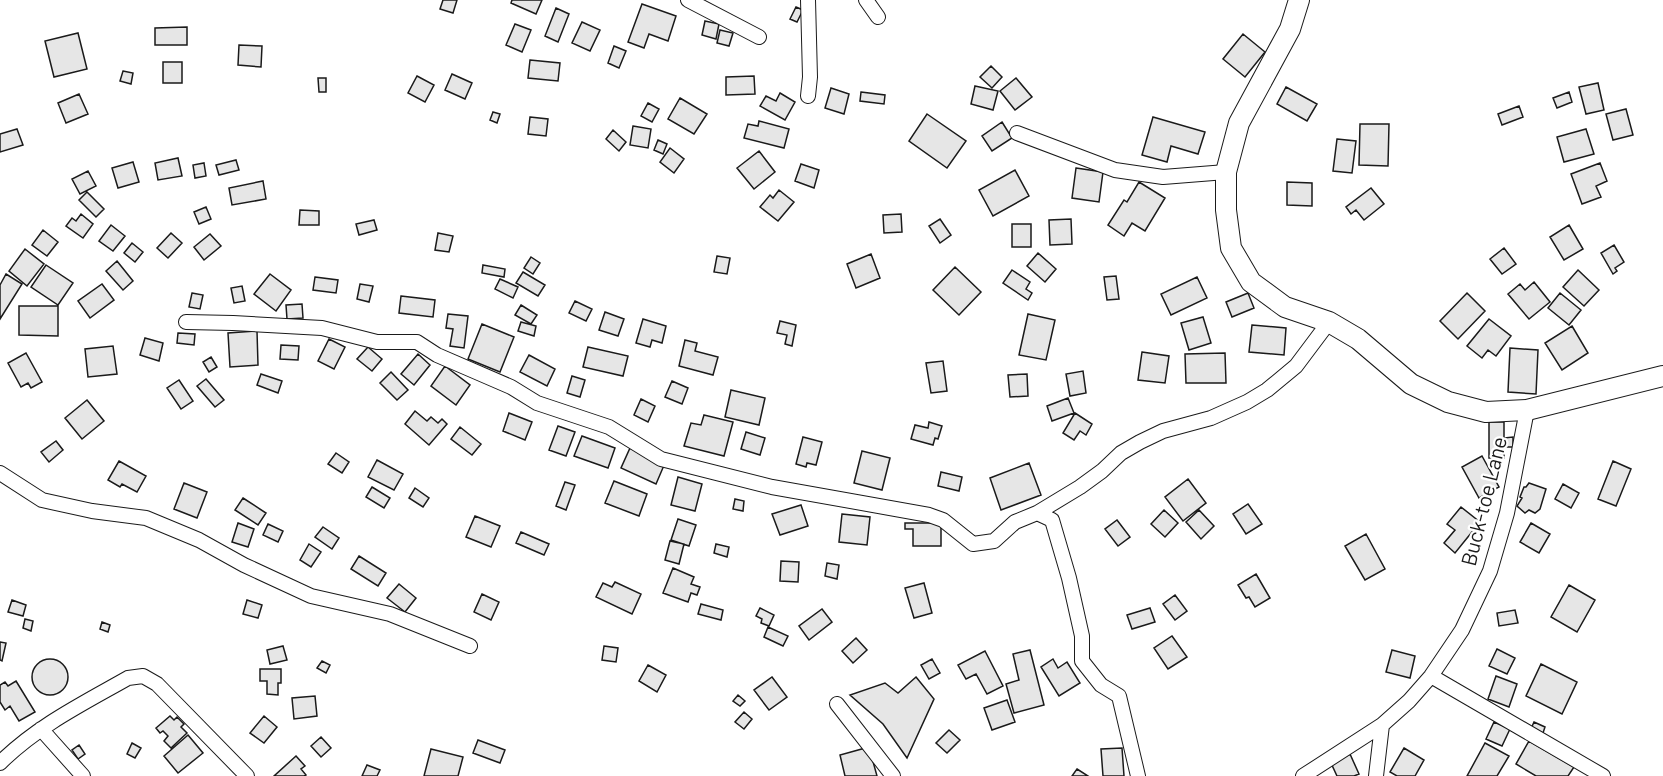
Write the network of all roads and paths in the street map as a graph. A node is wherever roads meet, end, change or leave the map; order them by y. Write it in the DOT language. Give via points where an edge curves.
graph roads {
  1 [pos="688,0"];
  2 [pos="808,0"];
  3 [pos="866,0"];
  4 [pos="1299,0"];
  5 [pos="878,17"];
  6 [pos="759,38"];
  7 [pos="807,96"];
  8 [pos="1017,133"];
  9 [pos="1226,172"];
  10 [pos="186,322"];
  11 [pos="1329,322"];
  12 [pos="1654,378"];
  13 [pos="1527,410"];
  14 [pos="0,473"];
  15 [pos="1037,513"];
  16 [pos="470,646"];
  17 [pos="1431,676"];
  18 [pos="837,704"];
  19 [pos="1382,724"];
  20 [pos="41,729"];
  21 [pos="0,763"];
  22 [pos="83,776"];
  23 [pos="247,776"];
  24 [pos="893,776"];
  25 [pos="1138,776"];
  26 [pos="1303,776"];
  27 [pos="1376,776"];
  28 [pos="1603,776"];
  1 -- 6 [label="street"];
  2 -- 7 [label="street"];
  3 -- 5 [label="street"];
  4 -- 9 [label="street" via="1290,29 1239,123"];
  8 -- 9 [label="street" via="1115,170 1163,177"];
  9 -- 11 [label="street" via="1231,248 1251,282 1285,307"];
  10 -- 15 [label="street" via="322,328 377,342 417,342 537,403 609,426 661,459 772,487 930,515 943,520 973,544 994,541 1015,522"];
  11 -- 13 [label="street" via="1358,339 1411,384 1448,402 1486,412"];
  11 -- 15 [label="street" via="1296,366 1267,390 1211,418 1163,431 1140,442"];
  12 -- 13 [label="street"];
  13 -- 17 [label="street, Buck-toe Lane" via="1507,513 1490,571 1462,630"];
  14 -- 16 [label="street" via="42,500 146,518 311,596 390,614"];
  15 -- 25 [label="street" via="1052,520 1082,636 1082,661 1101,685 1119,696"];
  17 -- 19 [label="street, Buck-toe Lane"];
  17 -- 28 [label="street"];
  18 -- 24 [label="street"];
  19 -- 26 [label="street, Buck-toe Lane"];
  19 -- 27 [label="street"];
  20 -- 21 [label="street"];
  20 -- 22 [label="street"];
  20 -- 23 [label="street" via="128,678 143,676 158,684"];
}
